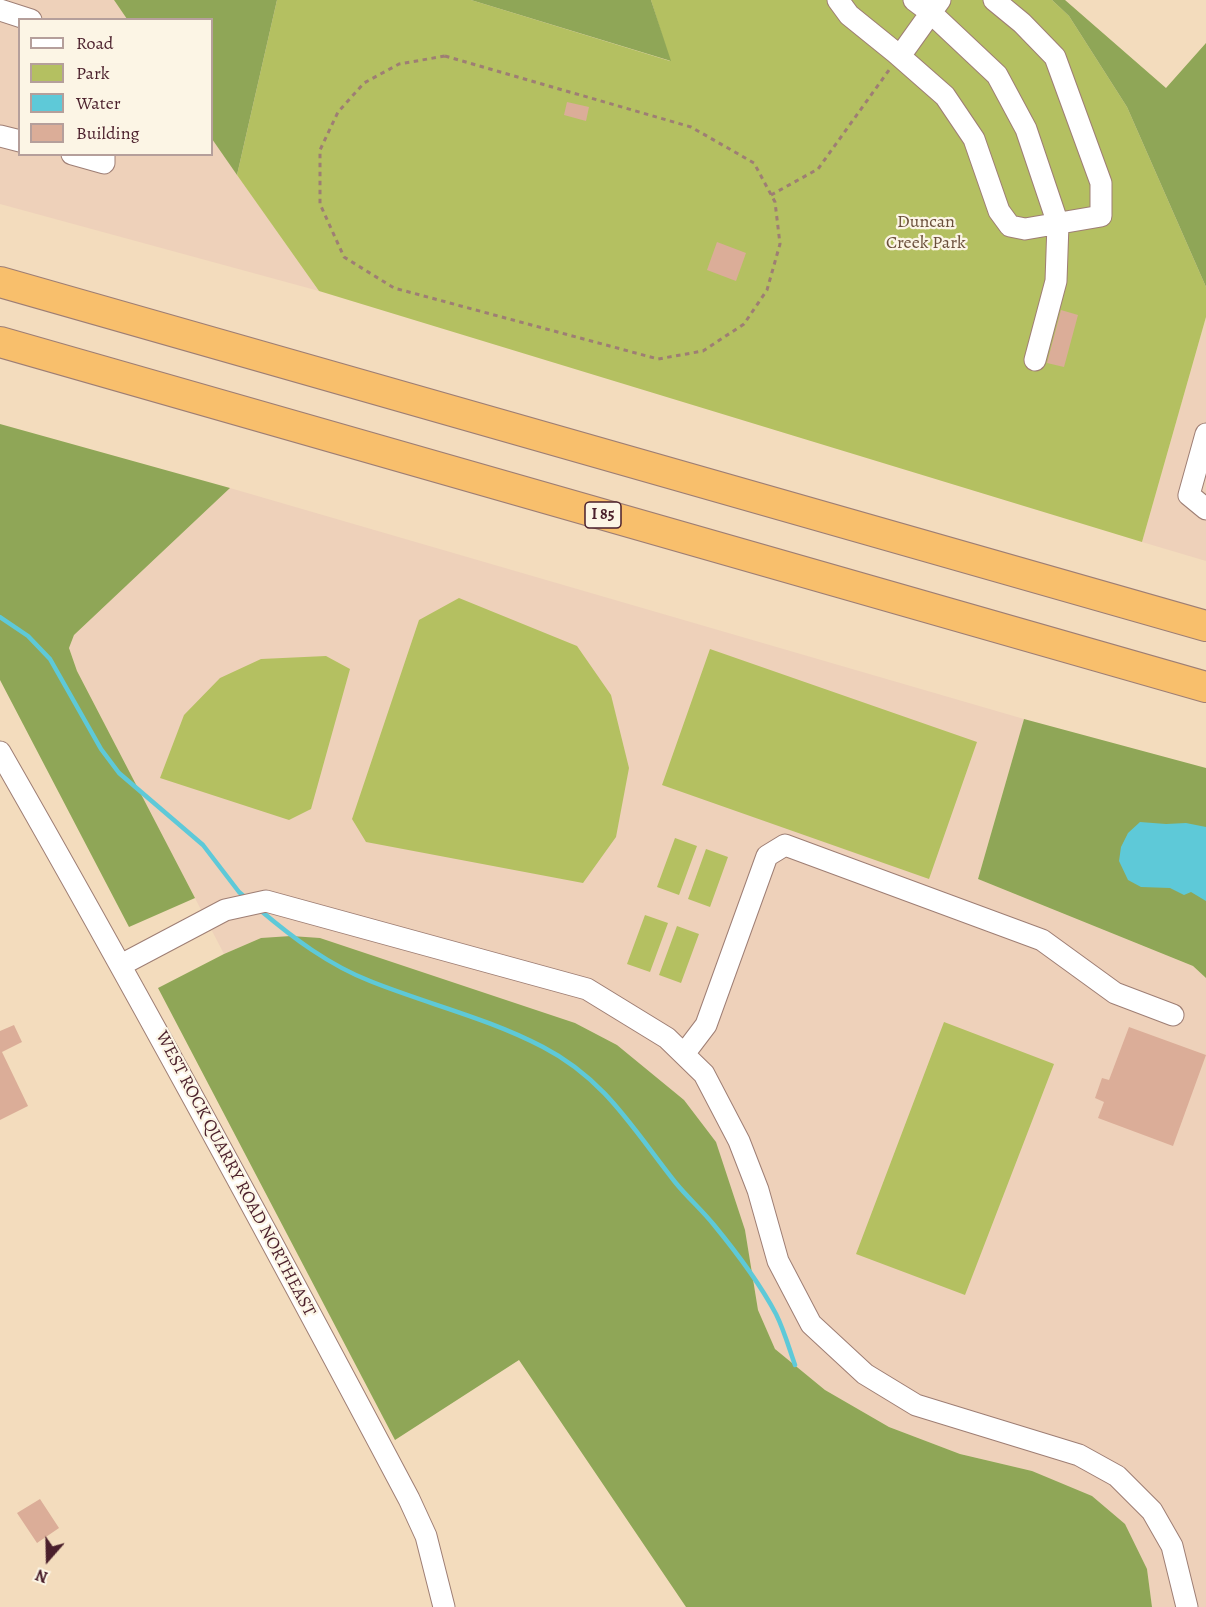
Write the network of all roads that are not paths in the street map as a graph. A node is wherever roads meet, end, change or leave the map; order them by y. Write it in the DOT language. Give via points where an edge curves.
graph roads {
  1 [pos="838,0"];
  2 [pos="994,0"];
  3 [pos="928,4"];
  4 [pos="0,10"];
  5 [pos="25,18"];
  6 [pos="896,61"];
  7 [pos="0,136"];
  8 [pos="18,140"];
  9 [pos="79,156"];
  10 [pos="104,156"];
  11 [pos="1058,224"];
  12 [pos="0,282"];
  13 [pos="0,342"];
  14 [pos="1035,360"];
  15 [pos="1206,434"];
  16 [pos="1206,510"];
  17 [pos="1206,626"];
  18 [pos="1206,687"];
  19 [pos="0,752"];
  20 [pos="122,965"];
  21 [pos="1173,1015"];
  22 [pos="684,1054"];
  23 [pos="444,1607"];
  24 [pos="1187,1607"];
  1 -- 6 [label="street"];
  2 -- 11 [label="street" via="1055,57 1101,183 1101,216"];
  3 -- 6 [label="street"];
  3 -- 11 [label="street" via="997,75 1026,129"];
  4 -- 5 [label="street"];
  6 -- 11 [label="street" via="945,96 974,139 999,211 1010,226 1025,230"];
  7 -- 8 [label="street"];
  9 -- 10 [label="street" via="104,163"];
  11 -- 14 [label="street" via="1056,281"];
  12 -- 17 [label="highway"];
  13 -- 18 [label="highway, I 85"];
  15 -- 16 [label="street" via="1189,495"];
  19 -- 20 [label="street, WEST ROCK QUARRY ROAD NORTHEAST"];
  20 -- 22 [label="street" via="225,910 266,902 587,989 668,1038"];
  20 -- 23 [label="street, WEST ROCK QUARRY ROAD NORTHEAST" via="409,1499 426,1536"];
  21 -- 22 [label="street" via="1115,993 1042,940 785,845 767,856 706,1025"];
  22 -- 24 [label="street" via="704,1074 739,1141 778,1261 811,1324 864,1374 916,1405 1079,1455 1118,1476 1152,1511 1172,1545"];
}
